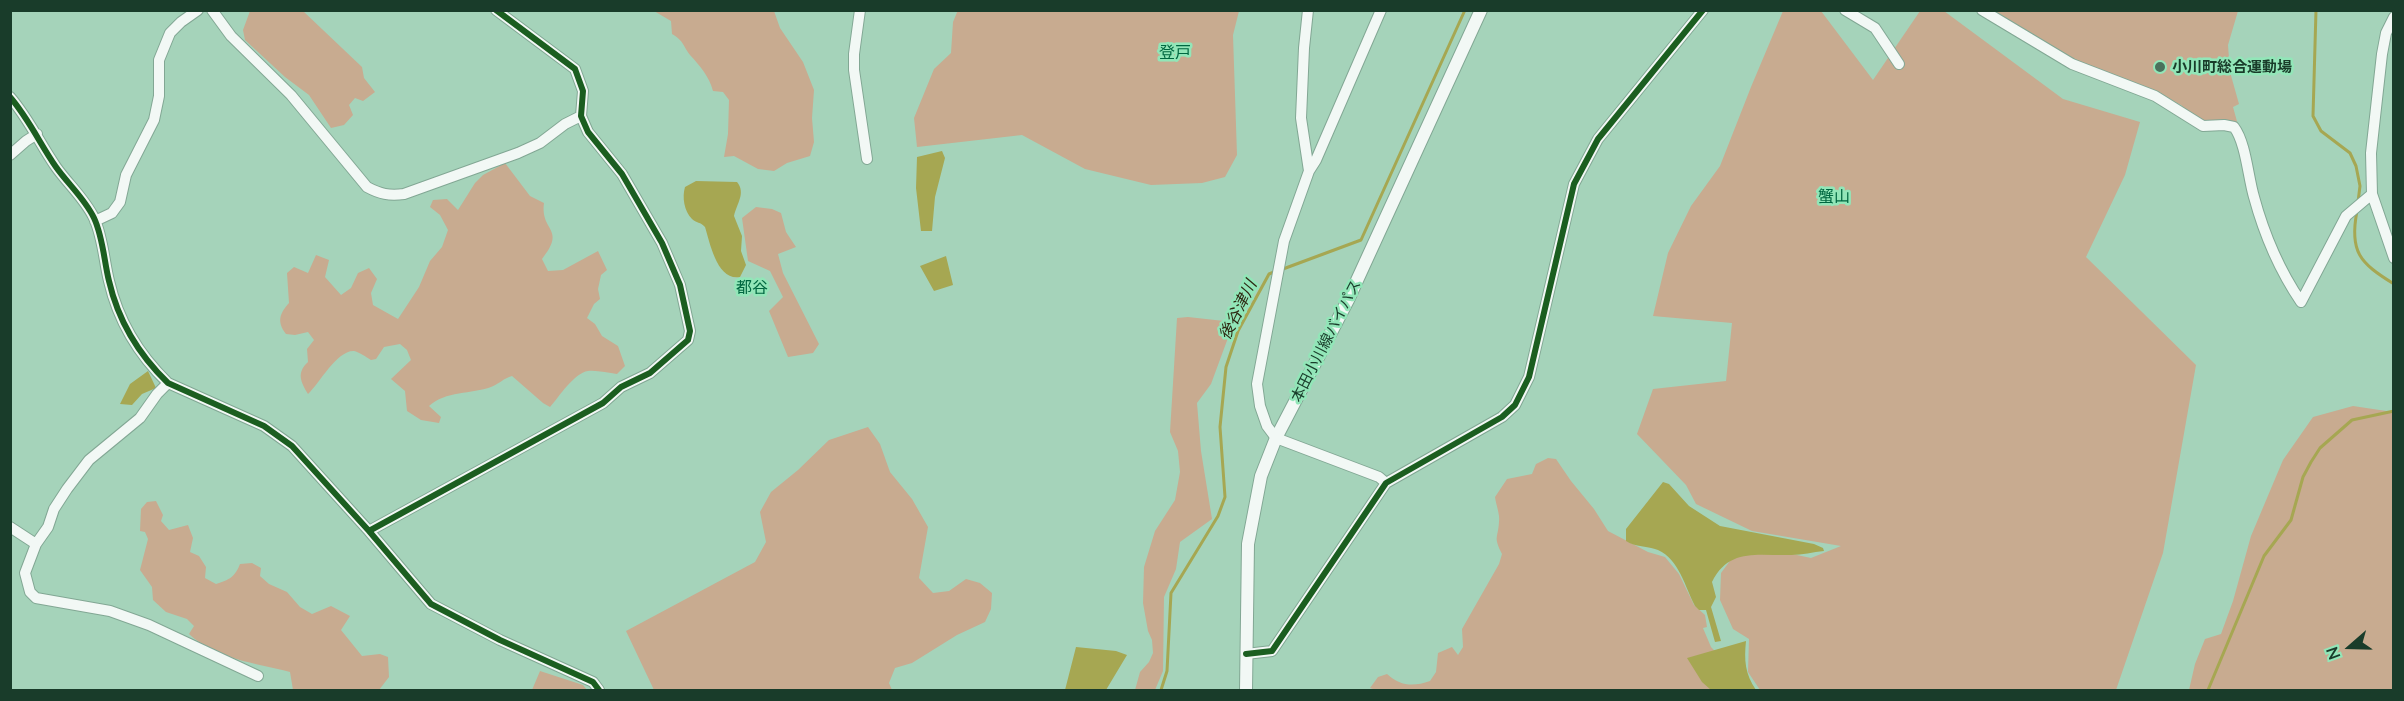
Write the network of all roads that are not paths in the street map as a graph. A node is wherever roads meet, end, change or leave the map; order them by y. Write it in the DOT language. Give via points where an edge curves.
graph roads {
  1 [pos="198,10"];
  2 [pos="212,10"];
  3 [pos="496,10"];
  4 [pos="860,10"];
  5 [pos="1308,10"];
  6 [pos="1380,10"];
  7 [pos="1481,10"];
  8 [pos="1703,10"];
  9 [pos="1845,10"];
  10 [pos="1982,10"];
  11 [pos="2394,17"];
  12 [pos="1899,64"];
  13 [pos="10,97"];
  14 [pos="581,116"];
  15 [pos="37,134"];
  16 [pos="10,155"];
  17 [pos="867,159"];
  18 [pos="1309,171"];
  19 [pos="2372,194"];
  20 [pos="95,221"];
  21 [pos="2394,258"];
  22 [pos="168,383"];
  23 [pos="1276,438"];
  24 [pos="1386,483"];
  25 [pos="10,527"];
  26 [pos="369,531"];
  27 [pos="36,544"];
  28 [pos="1246,654"];
  29 [pos="258,676"];
  30 [pos="599,690"];
  31 [pos="1246,690"];
  1 -- 20 [label="street" via="170,33 159,60 154,120 126,175 120,202 112,213"];
  2 -- 14 [label="street" via="231,36 291,94 367,187 378,193 404,194 518,153"];
  3 -- 14 [label="street" via="575,69 583,91"];
  4 -- 17 [label="street" via="854,70"];
  5 -- 18 [label="street" via="1301,118"];
  6 -- 18 [label="street"];
  7 -- 23 [label="street, 本田小川線バイパス" via="1348,300"];
  8 -- 24 [label="street" via="1598,140 1574,184 1529,377 1515,405 1502,417"];
  9 -- 12 [label="street" via="1875,28"];
  10 -- 19 [label="street" via="2072,64 2155,96 2203,126 2234,127 2268,236 2285,277 2301,302 2346,216"];
  11 -- 19 [label="street" via="2386,33 2381,65 2371,153"];
  13 -- 15 [label="street"];
  14 -- 26 [label="street" via="588,132 622,174 668,255 688,313 687,340 650,373 621,387 603,403"];
  15 -- 16 [label="street"];
  15 -- 20 [label="street" via="50,159"];
  18 -- 23 [label="street" via="1284,241 1257,384 1267,426"];
  19 -- 21 [label="street"];
  20 -- 22 [label="street" via="123,323 147,361"];
  22 -- 26 [label="street" via="264,426 292,446"];
  22 -- 27 [label="street" via="140,418 82,468"];
  23 -- 24 [label="street"];
  23 -- 28 [label="street, 本田小川線バイパス" via="1261,476 1248,544"];
  24 -- 28 [label="street" via="1272,651"];
  25 -- 27 [label="street"];
  26 -- 30 [label="street" via="431,604 593,682"];
  27 -- 29 [label="street" via="25,573 30,592 36,598 110,611 139,621"];
  28 -- 31 [label="street, 本田小川線バイパス"];
}
